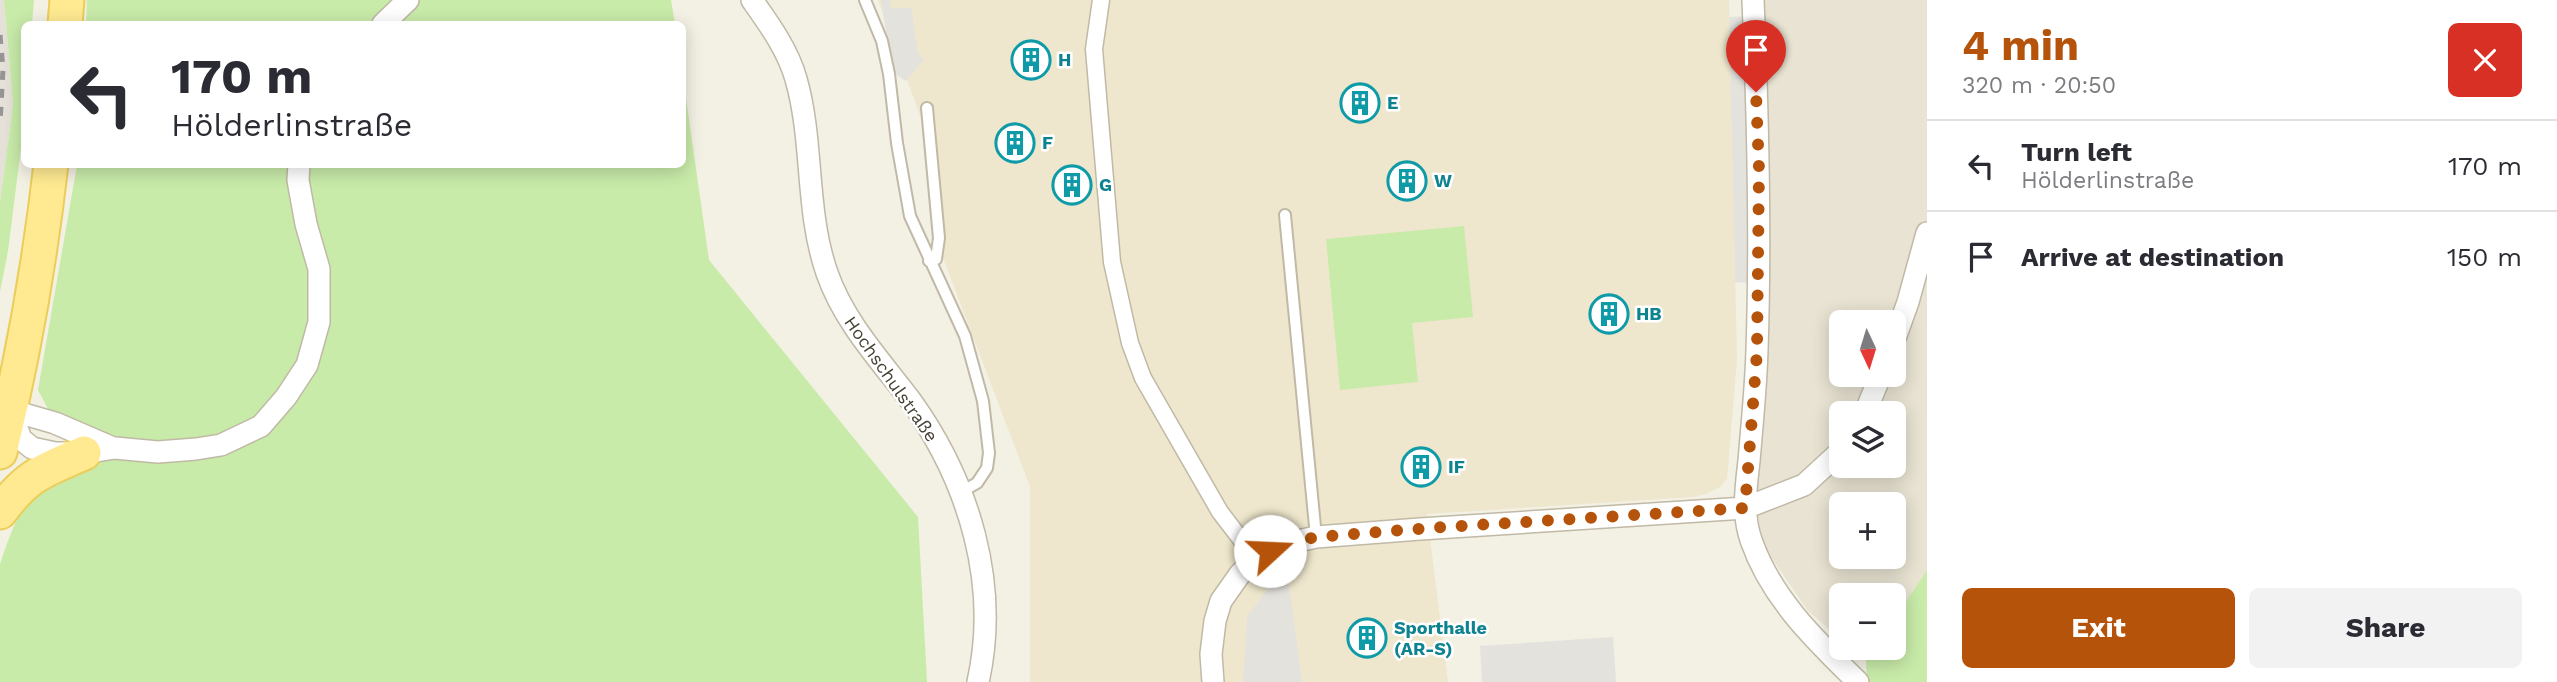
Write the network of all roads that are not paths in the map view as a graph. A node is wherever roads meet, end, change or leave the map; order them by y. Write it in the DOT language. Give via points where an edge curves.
graph roads {
  1 [pos="67,0"];
  2 [pos="408,0"];
  3 [pos="752,0"];
  4 [pos="865,0"];
  5 [pos="873,0"];
  6 [pos="1101,0"];
  7 [pos="1753,0"];
  8 [pos="871,14"];
  9 [pos="65,21"];
  10 [pos="386,21"];
  11 [pos="927,108"];
  12 [pos="50,168"];
  13 [pos="299,168"];
  14 [pos="1284,215"];
  15 [pos="1927,233"];
  16 [pos="929,261"];
  17 [pos="1905,310"];
  18 [pos="10,410"];
  19 [pos="100,451"];
  20 [pos="0,452"];
  21 [pos="1829,462"];
  22 [pos="961,492"];
  23 [pos="1745,508"];
  24 [pos="0,512"];
  25 [pos="1316,537"];
  26 [pos="1256,559"];
  27 [pos="978,682"];
  28 [pos="1213,682"];
  29 [pos="1858,682"];
  1 -- 9 [label="main road"];
  2 -- 10 [label="street"];
  3 -- 22 [label="street, Hochschulstraße" via="784,49 796,78 817,238 827,273 844,312 913,404"];
  4 -- 8 [label="lane"];
  5 -- 8 [label="lane"];
  6 -- 26 [label="street" via="1094,49 1096,76 1112,262 1130,343 1143,378 1220,512"];
  7 -- 23 [label="street" via="1759,169 1757,352"];
  8 -- 16 [label="lane" via="889,74 910,216"];
  11 -- 16 [label="lane" via="939,238 936,259"];
  12 -- 18 [label="main road"];
  13 -- 19 [label="street" via="306,224 319,270 319,322 307,365 286,397 261,426 221,445 158,452"];
  14 -- 25 [label="lane"];
  15 -- 17 [label="street"];
  16 -- 22 [label="lane" via="965,336 983,401 987,468 977,483"];
  18 -- 19 [label="street" via="54,423"];
  18 -- 19 [label="street" via="21,439 32,448 55,453"];
  18 -- 20 [label="main road"];
  19 -- 24 [label="main road" via="33,476"];
  21 -- 23 [label="street" via="1804,485"];
  22 -- 27 [label="street, Hochschulstraße" via="972,521 987,606"];
  23 -- 25 [label="street"];
  23 -- 29 [label="street" via="1761,565 1782,600"];
  25 -- 26 [label="street" via="1285,544"];
  26 -- 28 [label="street" via="1221,601 1211,654"];
}
